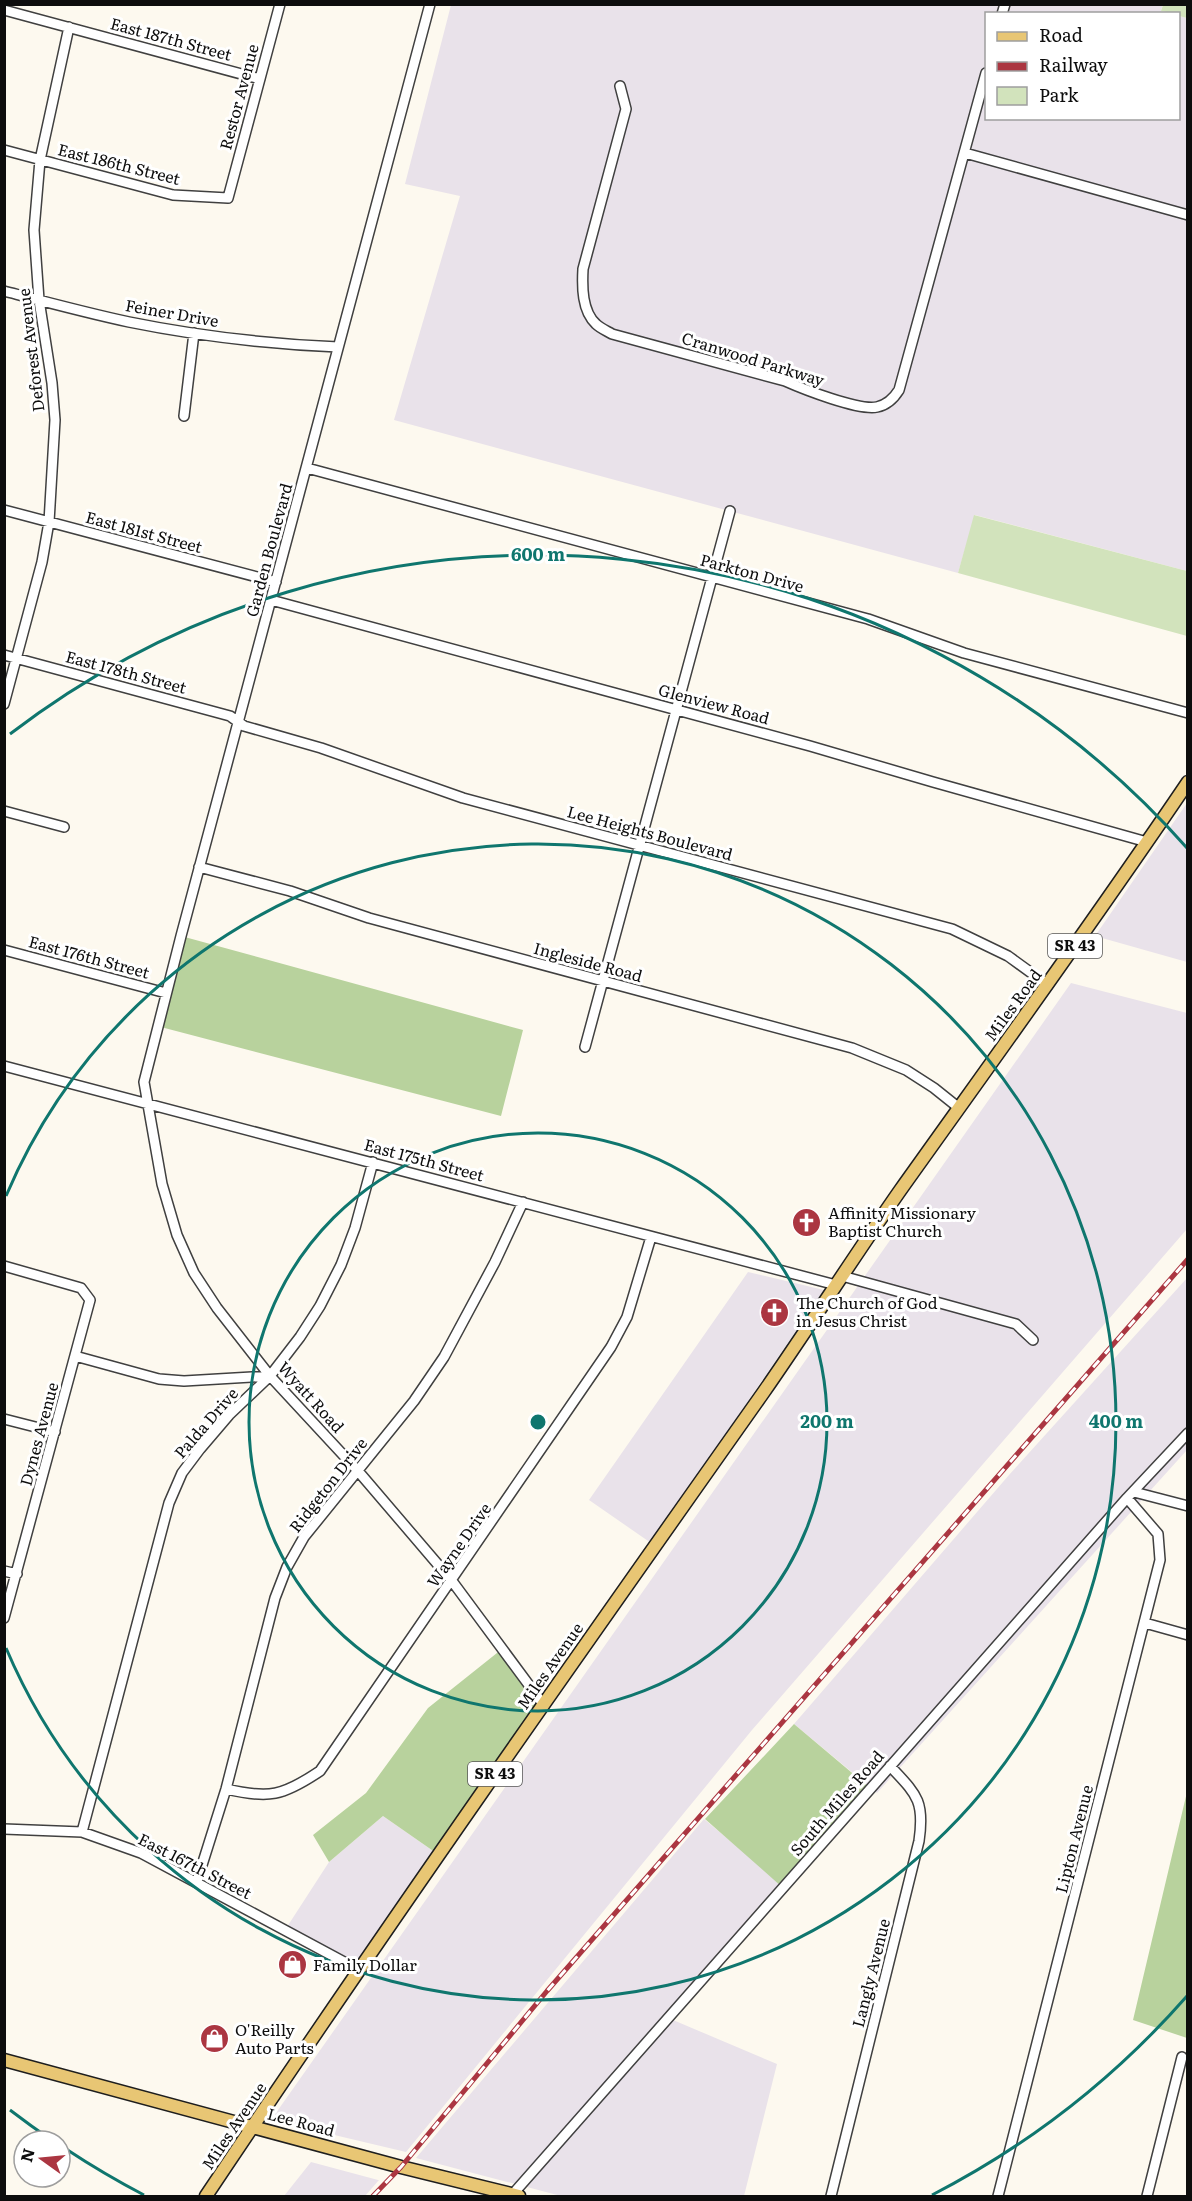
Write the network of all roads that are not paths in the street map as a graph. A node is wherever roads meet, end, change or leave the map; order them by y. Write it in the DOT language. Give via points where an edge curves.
graph roads {
  1 [pos="280,4"];
  2 [pos="430,4"];
  3 [pos="4,10"];
  4 [pos="69,27"];
  5 [pos="260,79"];
  6 [pos="985,80"];
  7 [pos="620,86"];
  8 [pos="4,150"];
  9 [pos="965,153"];
  10 [pos="40,160"];
  11 [pos="228,198"];
  12 [pos="1188,215"];
  13 [pos="4,291"];
  14 [pos="39,300"];
  15 [pos="194,333"];
  16 [pos="338,347"];
  17 [pos="184,416"];
  18 [pos="307,468"];
  19 [pos="4,510"];
  20 [pos="730,511"];
  21 [pos="49,522"];
  22 [pos="712,578"];
  23 [pos="276,582"];
  24 [pos="271,600"];
  25 [pos="4,655"];
  26 [pos="16,658"];
  27 [pos="4,704"];
  28 [pos="677,710"];
  29 [pos="1188,713"];
  30 [pos="238,722"];
  31 [pos="1188,782"];
  32 [pos="4,811"];
  33 [pos="64,827"];
  34 [pos="1147,842"];
  35 [pos="641,846"];
  36 [pos="199,867"];
  37 [pos="4,950"];
  38 [pos="603,982"];
  39 [pos="1048,985"];
  40 [pos="166,993"];
  41 [pos="585,1047"];
  42 [pos="4,1066"];
  43 [pos="148,1104"];
  44 [pos="959,1108"];
  45 [pos="925,1156"];
  46 [pos="373,1162"];
  47 [pos="523,1202"];
  48 [pos="651,1237"];
  49 [pos="4,1266"];
  50 [pos="839,1281"];
  51 [pos="1033,1340"];
  52 [pos="75,1356"];
  53 [pos="270,1376"];
  54 [pos="4,1419"];
  55 [pos="55,1432"];
  56 [pos="1188,1432"];
  57 [pos="358,1471"];
  58 [pos="1130,1495"];
  59 [pos="1188,1506"];
  60 [pos="4,1571"];
  61 [pos="17,1574"];
  62 [pos="452,1581"];
  63 [pos="4,1618"];
  64 [pos="1145,1623"];
  65 [pos="1188,1635"];
  66 [pos="543,1704"];
  67 [pos="890,1766"];
  68 [pos="226,1789"];
  69 [pos="4,1829"];
  70 [pos="81,1832"];
  71 [pos="197,1881"];
  72 [pos="359,1970"];
  73 [pos="1182,2057"];
  74 [pos="4,2060"];
  75 [pos="253,2126"];
  76 [pos="206,2196"];
  77 [pos="515,2196"];
  78 [pos="831,2196"];
  79 [pos="998,2196"];
  80 [pos="1146,2196"];
  1 -- 5 [label="street, Restor Avenue"];
  2 -- 16 [label="street, Garden Boulevard"];
  3 -- 4 [label="street, East 187th Street"];
  4 -- 5 [label="street, East 187th Street"];
  4 -- 10 [label="street, Deforest Avenue"];
  5 -- 11 [label="street, Restor Avenue"];
  6 -- 9 [label="street, Cranwood Parkway"];
  7 -- 9 [label="street, Cranwood Parkway" via="626,109 583,269 582,290 595,324 612,334 785,381 863,407 887,404 899,390"];
  8 -- 10 [label="street, East 186th Street"];
  9 -- 12 [label="street"];
  10 -- 11 [label="street, East 186th Street" via="173,195"];
  10 -- 14 [label="street, Deforest Avenue" via="34,230"];
  13 -- 14 [label="street, Feiner Drive"];
  14 -- 15 [label="street, Feiner Drive"];
  14 -- 21 [label="street, Deforest Avenue" via="55,420"];
  15 -- 16 [label="street, Feiner Drive" via="271,344"];
  15 -- 17 [label="street"];
  16 -- 18 [label="street, Garden Boulevard"];
  18 -- 22 [label="street, Parkton Drive"];
  18 -- 23 [label="street, Garden Boulevard"];
  19 -- 21 [label="street, East 181st Street"];
  20 -- 22 [label="street"];
  21 -- 23 [label="street, East 181st Street"];
  21 -- 26 [label="street, Deforest Avenue"];
  22 -- 28 [label="street"];
  22 -- 29 [label="street, Parkton Drive" via="868,619 964,653"];
  23 -- 24 [label="street, Garden Boulevard"];
  24 -- 28 [label="street, Glenview Road"];
  24 -- 30 [label="street, Garden Boulevard"];
  25 -- 26 [label="street, East 178th Street"];
  26 -- 27 [label="street, Deforest Avenue"];
  26 -- 30 [label="street, East 178th Street" via="230,716"];
  28 -- 34 [label="street, Glenview Road"];
  28 -- 35 [label="street"];
  30 -- 35 [label="street, Lee Heights Boulevard" via="463,798"];
  30 -- 36 [label="street, Garden Boulevard"];
  31 -- 34 [label="main road, Miles Road / SR 43"];
  32 -- 33 [label="street"];
  34 -- 39 [label="main road, Miles Road / SR 43"];
  35 -- 38 [label="street"];
  35 -- 39 [label="street, Lee Heights Boulevard" via="952,929 1008,956"];
  36 -- 38 [label="street, Ingleside Road"];
  36 -- 40 [label="street, Garden Boulevard"];
  37 -- 40 [label="street, East 176th Street"];
  38 -- 41 [label="street"];
  38 -- 44 [label="street, Ingleside Road" via="852,1048 906,1070"];
  39 -- 44 [label="main road, Miles Road / SR 43"];
  40 -- 43 [label="street, Garden Boulevard" via="144,1082"];
  42 -- 43 [label="street, East 175th Street"];
  43 -- 46 [label="street, East 175th Street"];
  43 -- 53 [label="street, Wyatt Road" via="162,1184 177,1235 194,1273"];
  44 -- 45 [label="main road, Miles Road / SR 43"];
  45 -- 50 [label="main road, Miles Avenue / SR 43"];
  46 -- 47 [label="street, East 175th Street"];
  46 -- 53 [label="street, Palda Drive" via="341,1265 320,1306"];
  47 -- 48 [label="street, East 175th Street"];
  47 -- 57 [label="street, Ridgeton Drive" via="444,1357"];
  48 -- 50 [label="street, East 175th Street"];
  48 -- 62 [label="street, Wayne Drive" via="627,1317 611,1347"];
  49 -- 52 [label="street, Dynes Avenue" via="81,1288 86,1293 90,1300"];
  50 -- 51 [label="street, East 175th Street" via="1016,1324"];
  50 -- 66 [label="main road, Miles Avenue / SR 43"];
  52 -- 53 [label="street" via="159,1379"];
  52 -- 55 [label="street, Dynes Avenue"];
  53 -- 57 [label="street, Wyatt Road"];
  53 -- 70 [label="street, Palda Drive" via="200,1449 182,1473 169,1503"];
  54 -- 55 [label="street"];
  55 -- 61 [label="street, Dynes Avenue"];
  56 -- 58 [label="street, South Miles Road"];
  57 -- 62 [label="street, Wyatt Road"];
  57 -- 68 [label="street, Ridgeton Drive" via="304,1537 283,1578"];
  58 -- 59 [label="street"];
  58 -- 64 [label="street, Lipton Avenue" via="1158,1534 1160,1560"];
  58 -- 67 [label="street, South Miles Road"];
  60 -- 61 [label="street"];
  61 -- 63 [label="street, Dynes Avenue"];
  62 -- 66 [label="street, Wyatt Road"];
  62 -- 68 [label="street, Wayne Drive" via="320,1771 278,1793 255,1796"];
  64 -- 65 [label="street"];
  64 -- 79 [label="street, Lipton Avenue"];
  66 -- 72 [label="main road, Miles Avenue / SR 43"];
  67 -- 77 [label="street, South Miles Road"];
  67 -- 78 [label="street, Langly Avenue" via="915,1793 922,1820"];
  68 -- 71 [label="street, Ridgeton Drive"];
  69 -- 70 [label="street, East 167th Street"];
  70 -- 71 [label="street, East 167th Street" via="141,1853"];
  71 -- 72 [label="street, East 167th Street"];
  72 -- 75 [label="main road, Miles Avenue / SR 43"];
  73 -- 80 [label="street"];
  74 -- 75 [label="main road, Lee Road"];
  75 -- 76 [label="main road, Miles Avenue / SR 43"];
  75 -- 77 [label="main road, Lee Road"];
}
